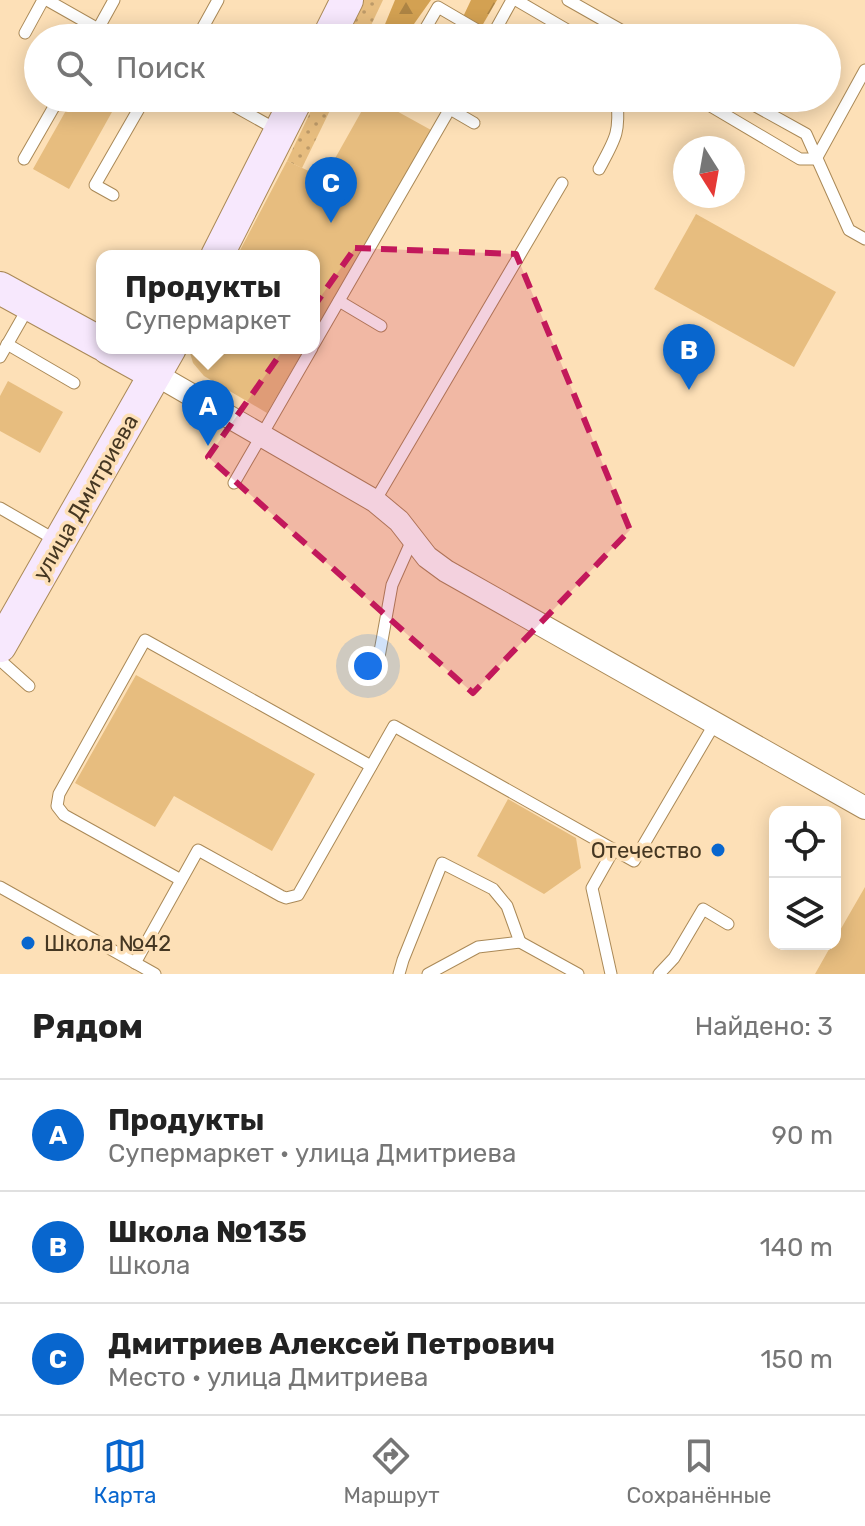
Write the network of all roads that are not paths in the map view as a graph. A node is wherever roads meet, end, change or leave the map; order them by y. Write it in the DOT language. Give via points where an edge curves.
graph roads {
  1 [pos="45,0"];
  2 [pos="114,0"];
  3 [pos="218,0"];
  4 [pos="347,0"];
  5 [pos="514,0"];
  6 [pos="568,0"];
  7 [pos="30,24"];
  8 [pos="80,24"];
  9 [pos="101,24"];
  10 [pos="206,24"];
  11 [pos="335,24"];
  12 [pos="428,24"];
  13 [pos="467,24"];
  14 [pos="499,24"];
  15 [pos="556,24"];
  16 [pos="607,24"];
  17 [pos="865,70"];
  18 [pos="51,112"];
  19 [pos="137,112"];
  20 [pos="245,112"];
  21 [pos="290,112"];
  22 [pos="448,112"];
  23 [pos="462,112"];
  24 [pos="618,112"];
  25 [pos="721,112"];
  26 [pos="772,112"];
  27 [pos="474,123"];
  28 [pos="280,132"];
  29 [pos="24,159"];
  30 [pos="816,159"];
  31 [pos="599,169"];
  32 [pos="562,183"];
  33 [pos="113,195"];
  34 [pos="865,239"];
  35 [pos="220,250"];
  36 [pos="0,288"];
  37 [pos="339,301"];
  38 [pos="30,304"];
  39 [pos="381,326"];
  40 [pos="320,334"];
  41 [pos="96,341"];
  42 [pos="7,344"];
  43 [pos="133,354"];
  44 [pos="308,354"];
  45 [pos="0,357"];
  46 [pos="162,361"];
  47 [pos="74,383"];
  48 [pos="262,435"];
  49 [pos="234,483"];
  50 [pos="375,501"];
  51 [pos="0,508"];
  52 [pos="412,540"];
  53 [pos="59,542"];
  54 [pos="2,642"];
  55 [pos="379,657"];
  56 [pos="29,686"];
  57 [pos="715,723"];
  58 [pos="371,766"];
  59 [pos="864,804"];
  60 [pos="614,849"];
  61 [pos="181,880"];
  62 [pos="0,887"];
  63 [pos="728,924"];
  64 [pos="520,942"];
  65 [pos="135,963"];
  66 [pos="155,974"];
  67 [pos="399,974"];
  68 [pos="428,974"];
  69 [pos="578,974"];
  70 [pos="611,974"];
  71 [pos="659,974"];
  1 -- 7 [label="lane"];
  1 -- 8 [label="lane"];
  2 -- 9 [label="lane"];
  3 -- 10 [label="lane"];
  4 -- 11 [label="main road"];
  5 -- 14 [label="lane"];
  5 -- 15 [label="lane"];
  6 -- 16 [label="lane"];
  12 -- 13 [label="lane" via="438,7"];
  17 -- 30 [label="lane"];
  18 -- 29 [label="lane"];
  19 -- 33 [label="lane" via="95,185"];
  20 -- 28 [label="lane"];
  21 -- 28 [label="main road"];
  22 -- 37 [label="lane"];
  23 -- 27 [label="lane"];
  24 -- 31 [label="lane" via="615,141"];
  25 -- 30 [label="lane" via="800,159"];
  26 -- 30 [label="lane" via="806,134"];
  28 -- 35 [label="main road"];
  30 -- 34 [label="lane" via="849,230"];
  32 -- 50 [label="lane"];
  36 -- 38 [label="main road"];
  37 -- 39 [label="lane"];
  37 -- 40 [label="lane"];
  38 -- 41 [label="main road"];
  38 -- 42 [label="lane"];
  42 -- 45 [label="lane"];
  42 -- 47 [label="lane"];
  43 -- 46 [label="main road"];
  44 -- 48 [label="lane"];
  46 -- 48 [label="street"];
  46 -- 53 [label="main road, улица Дмитриева"];
  48 -- 49 [label="lane"];
  48 -- 50 [label="street"];
  50 -- 52 [label="street"];
  51 -- 53 [label="lane"];
  52 -- 55 [label="lane" via="392,585"];
  52 -- 57 [label="street" via="446,571"];
  53 -- 54 [label="main road, улица Дмитриева"];
  54 -- 56 [label="lane"];
  57 -- 59 [label="street"];
  57 -- 60 [label="lane" via="634,861"];
  58 -- 60 [label="lane" via="394,726"];
  58 -- 61 [label="lane" via="298,895 281,896 198,850"];
  58 -- 61 [label="lane" via="145,640 57,806 64,815"];
  60 -- 70 [label="lane" via="592,888"];
  61 -- 65 [label="lane"];
  62 -- 65 [label="lane"];
  63 -- 71 [label="lane" via="703,909"];
  64 -- 67 [label="lane" via="507,906 493,889 442,863"];
  64 -- 68 [label="lane" via="478,947"];
  64 -- 69 [label="lane"];
  65 -- 66 [label="lane"];
}
